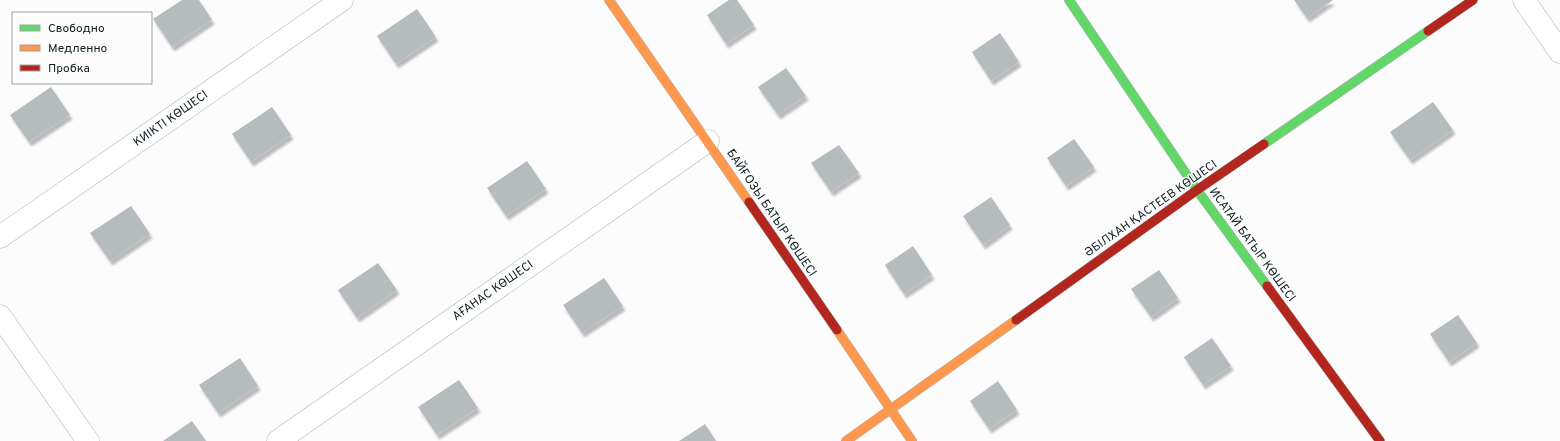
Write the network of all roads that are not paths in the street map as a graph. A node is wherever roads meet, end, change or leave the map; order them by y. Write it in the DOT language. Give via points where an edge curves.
graph roads {
  1 [pos="342,0"];
  2 [pos="609,0"];
  3 [pos="1068,0"];
  4 [pos="1473,0"];
  5 [pos="1524,0"];
  6 [pos="1560,52"];
  7 [pos="708,141"];
  8 [pos="1196,190"];
  9 [pos="0,237"];
  10 [pos="0,316"];
  11 [pos="890,411"];
  12 [pos="88,441"];
  13 [pos="278,441"];
  14 [pos="846,441"];
  15 [pos="912,441"];
  16 [pos="1380,441"];
  1 -- 9 [label="street, КИІКТІ КӨШЕСІ"];
  2 -- 7 [label="street, БАЙҒОЗЫ БАТЫР КӨШЕСІ"];
  3 -- 8 [label="street, ИСАТАЙ БАТЫР КӨШЕСІ"];
  4 -- 8 [label="street, ӘБІЛХАН ҚАСТЕЕВ КӨШЕСІ"];
  5 -- 6 [label="street"];
  7 -- 11 [label="street, БАЙҒОЗЫ БАТЫР КӨШЕСІ"];
  7 -- 13 [label="street, АҒАНАС КӨШЕСІ"];
  8 -- 11 [label="street, ӘБІЛХАН ҚАСТЕЕВ КӨШЕСІ"];
  8 -- 16 [label="street, ИСАТАЙ БАТЫР КӨШЕСІ"];
  10 -- 12 [label="street"];
  11 -- 14 [label="street, ӘБІЛХАН ҚАСТЕЕВ КӨШЕСІ"];
  11 -- 15 [label="street, БАЙҒОЗЫ БАТЫР КӨШЕСІ"];
}
